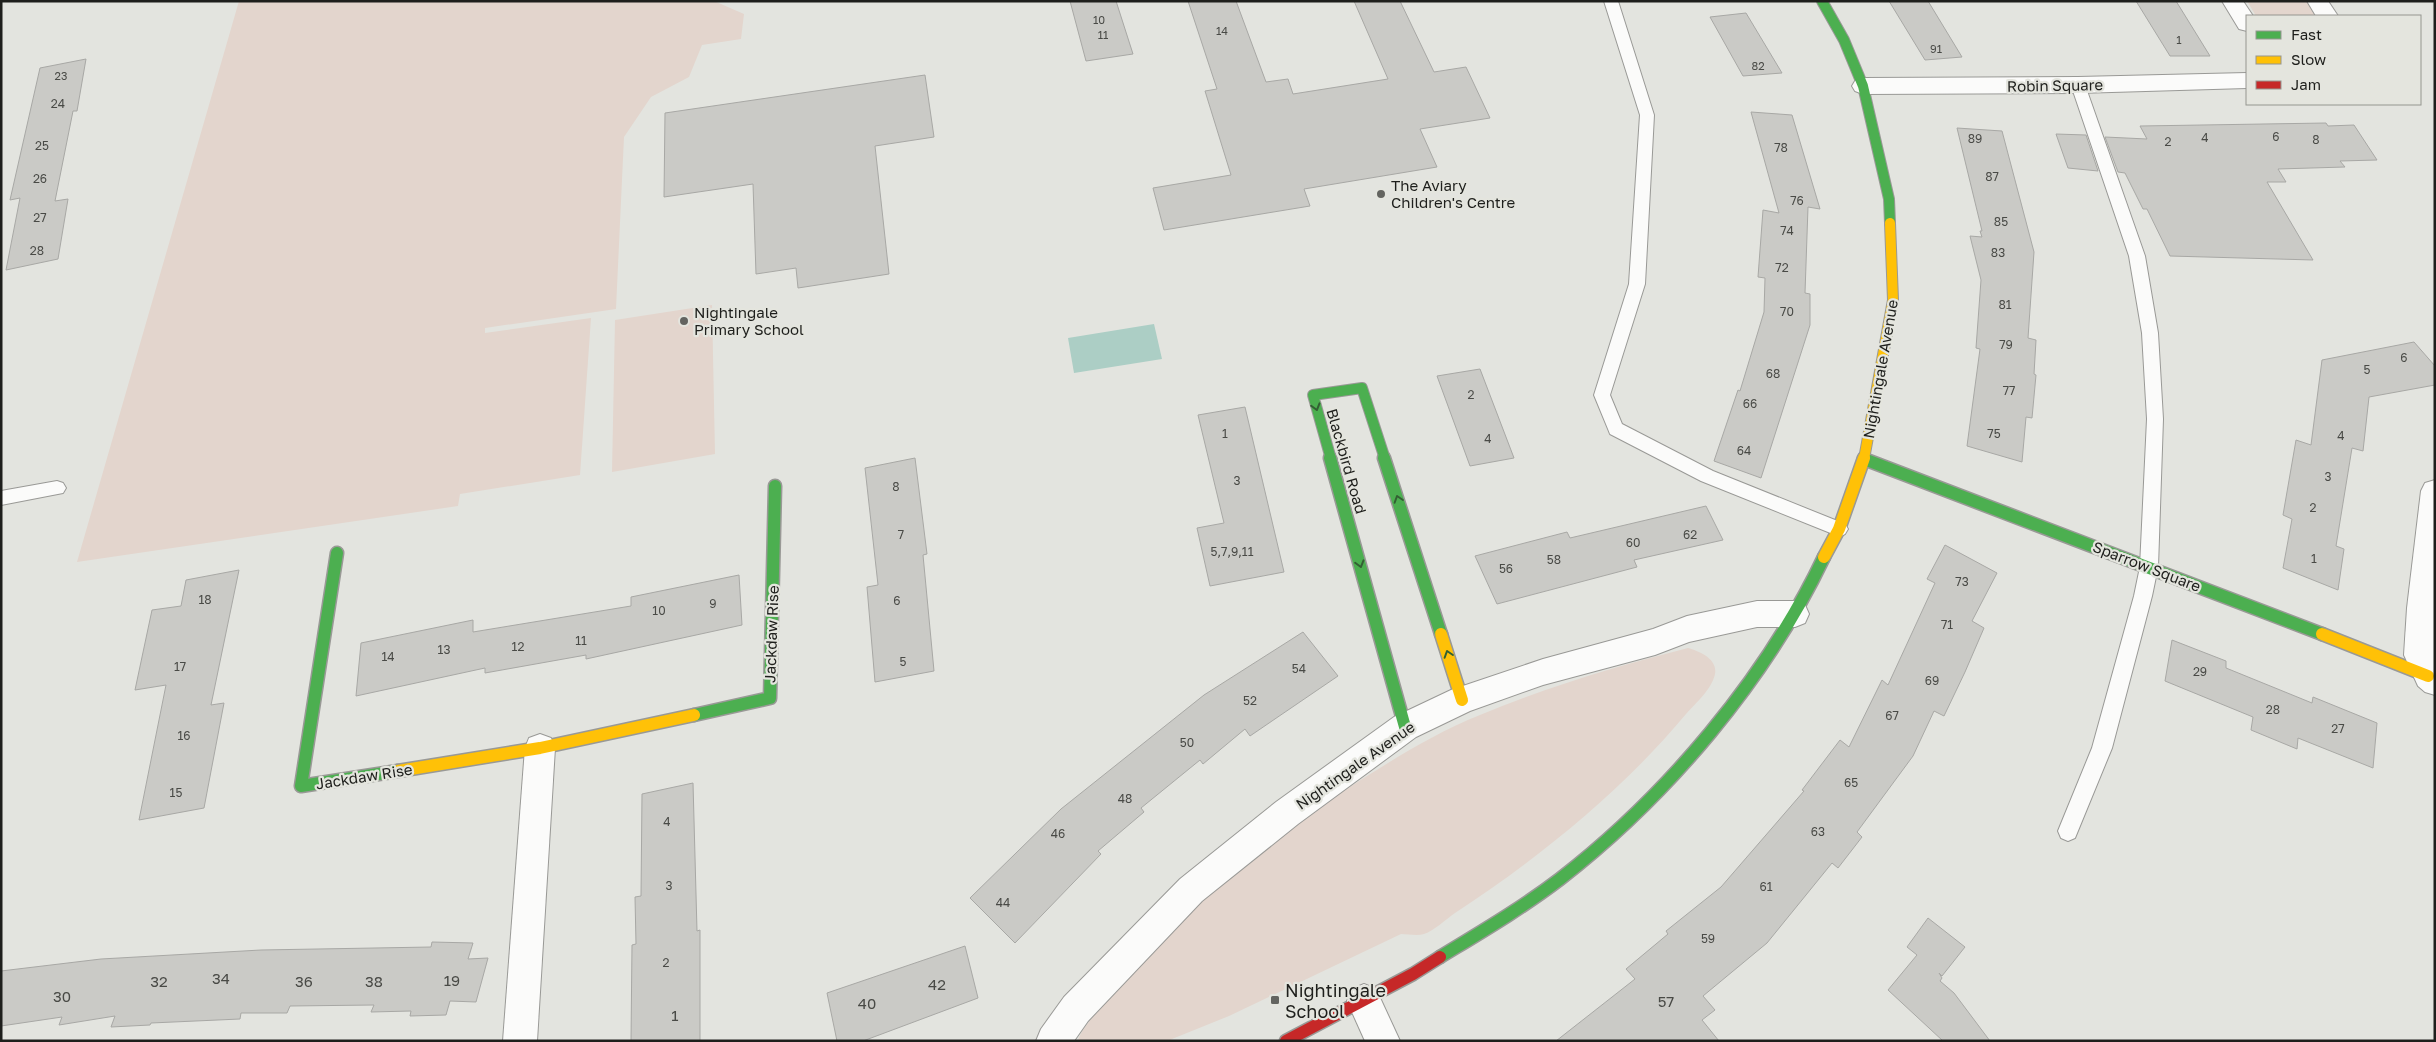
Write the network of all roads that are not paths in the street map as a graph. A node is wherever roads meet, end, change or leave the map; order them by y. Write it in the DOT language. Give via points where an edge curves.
graph roads {
  1 [pos="1611,1"];
  2 [pos="1822,1"];
  3 [pos="2232,1"];
  4 [pos="2317,1"];
  5 [pos="2326,15"];
  6 [pos="2246,22"];
  7 [pos="2246,80"];
  8 [pos="2078,85"];
  9 [pos="1863,86"];
  10 [pos="1864,459"];
  11 [pos="776,486"];
  12 [pos="57,488"];
  13 [pos="2435,491"];
  14 [pos="1,498"];
  15 [pos="1839,529"];
  16 [pos="337,553"];
  17 [pos="2149,567"];
  18 [pos="1795,614"];
  19 [pos="2432,679"];
  20 [pos="1462,700"];
  21 [pos="1405,727"];
  22 [pos="540,748"];
  23 [pos="2068,831"];
  24 [pos="1364,1001"];
  25 [pos="520,1041"];
  26 [pos="1053,1041"];
  27 [pos="1286,1041"];
  28 [pos="1383,1041"];
  1 -- 15 [label="lane" via="1647,116 1637,284 1602,395 1616,429 1707,476"];
  2 -- 9 [label="street, Nightingale Avenue" via="1844,40"];
  3 -- 6 [label="street"];
  4 -- 5 [label="street"];
  7 -- 8 [label="street, Robin Square"];
  8 -- 9 [label="street, Robin Square"];
  8 -- 17 [label="lane" via="2138,256 2150,333 2155,419"];
  9 -- 10 [label="street, Nightingale Avenue" via="1889,199 1893,300"];
  10 -- 15 [label="street, Nightingale Avenue"];
  10 -- 17 [label="street, Sparrow Square"];
  11 -- 22 [label="street, Jackdaw Rise" via="770,698"];
  12 -- 14 [label="lane"];
  13 -- 19 [label="street, Sparrow Square" via="2419,655"];
  15 -- 18 [label="street, Nightingale Avenue"];
  16 -- 22 [label="street, Jackdaw Rise" via="301,786"];
  17 -- 19 [label="street, Sparrow Square"];
  17 -- 23 [label="lane" via="2102,748"];
  18 -- 20 [label="street, Nightingale Avenue" via="1757,614 1687,630 1655,642 1543,672"];
  18 -- 24 [label="street, Nightingale Avenue" via="1744,689 1630,818 1574,867 1514,911"];
  20 -- 21 [label="street, Nightingale Avenue"];
  20 -- 21 [label="street, Blackbird Road, one-way" via="1362,388 1313,395"];
  21 -- 26 [label="street, Nightingale Avenue" via="1287,813 1190,890 1076,1009"];
  22 -- 25 [label="street"];
  24 -- 27 [label="street, Nightingale Avenue"];
  24 -- 28 [label="street"];
}
